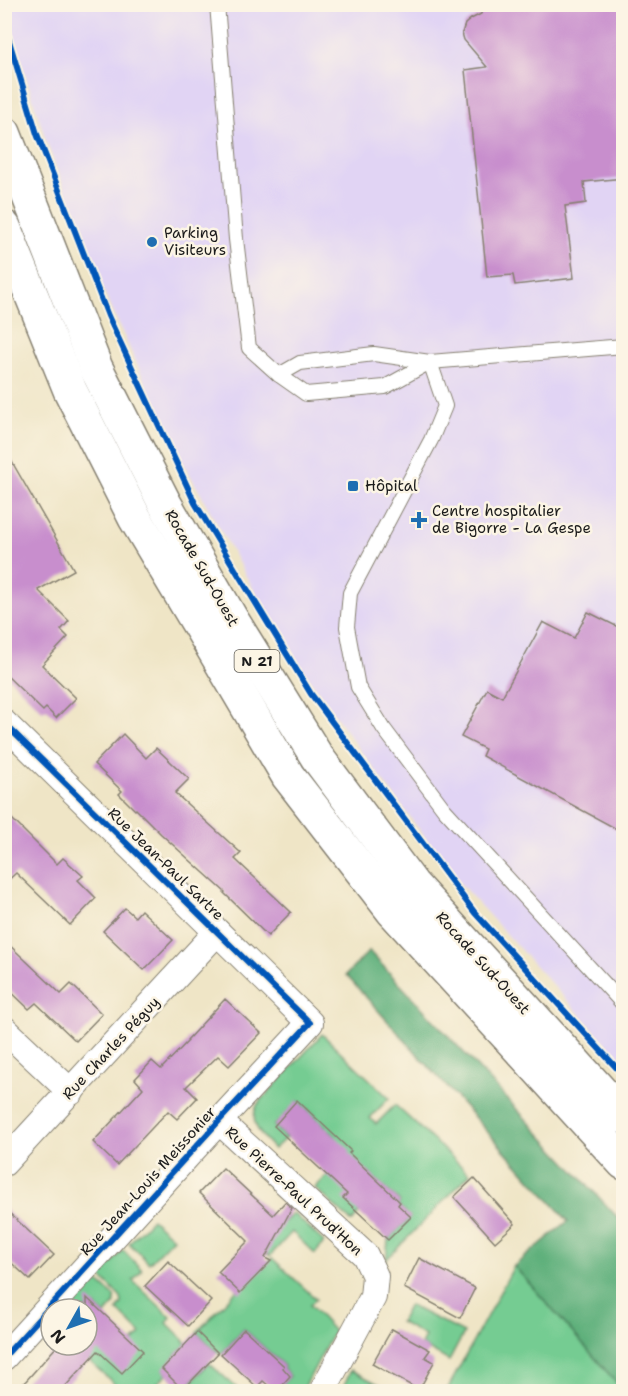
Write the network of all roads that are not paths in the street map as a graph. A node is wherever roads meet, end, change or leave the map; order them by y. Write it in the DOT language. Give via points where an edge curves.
graph roads {
  1 [pos="217,4"];
  2 [pos="4,133"];
  3 [pos="4,227"];
  4 [pos="624,346"];
  5 [pos="430,362"];
  6 [pos="279,375"];
  7 [pos="4,723"];
  8 [pos="218,932"];
  9 [pos="624,1005"];
  10 [pos="310,1023"];
  11 [pos="4,1029"];
  12 [pos="71,1092"];
  13 [pos="624,1117"];
  14 [pos="219,1121"];
  15 [pos="4,1163"];
  16 [pos="624,1163"];
  17 [pos="4,1357"];
  18 [pos="322,1392"];
  1 -- 6 [label="lane" via="249,348"];
  2 -- 13 [label="main road, Rocade Sud-Ouest / N 21" via="96,368 165,504 316,757 412,884"];
  3 -- 16 [label="main road, Rocade Sud-Ouest / N 21" via="70,390 135,518 288,776 392,910"];
  4 -- 5 [label="lane"];
  5 -- 6 [label="lane" via="374,354 300,363"];
  5 -- 6 [label="lane" via="385,387 306,394"];
  5 -- 9 [label="lane" via="445,406 350,593 347,627 358,687 444,809"];
  7 -- 8 [label="street, Rue Jean-Paul Sartre"];
  8 -- 10 [label="street, Rue Jean-Paul Sartre"];
  8 -- 12 [label="street, Rue Charles Péguy"];
  10 -- 14 [label="street, Rue Jean-Louis Meissonier"];
  11 -- 12 [label="street"];
  12 -- 15 [label="street, Rue Charles Péguy"];
  14 -- 17 [label="street, Rue Jean-Louis Meissonier"];
  14 -- 18 [label="street, Rue Pierre-Paul Prud'Hon" via="365,1255 375,1276 372,1297"];
}
